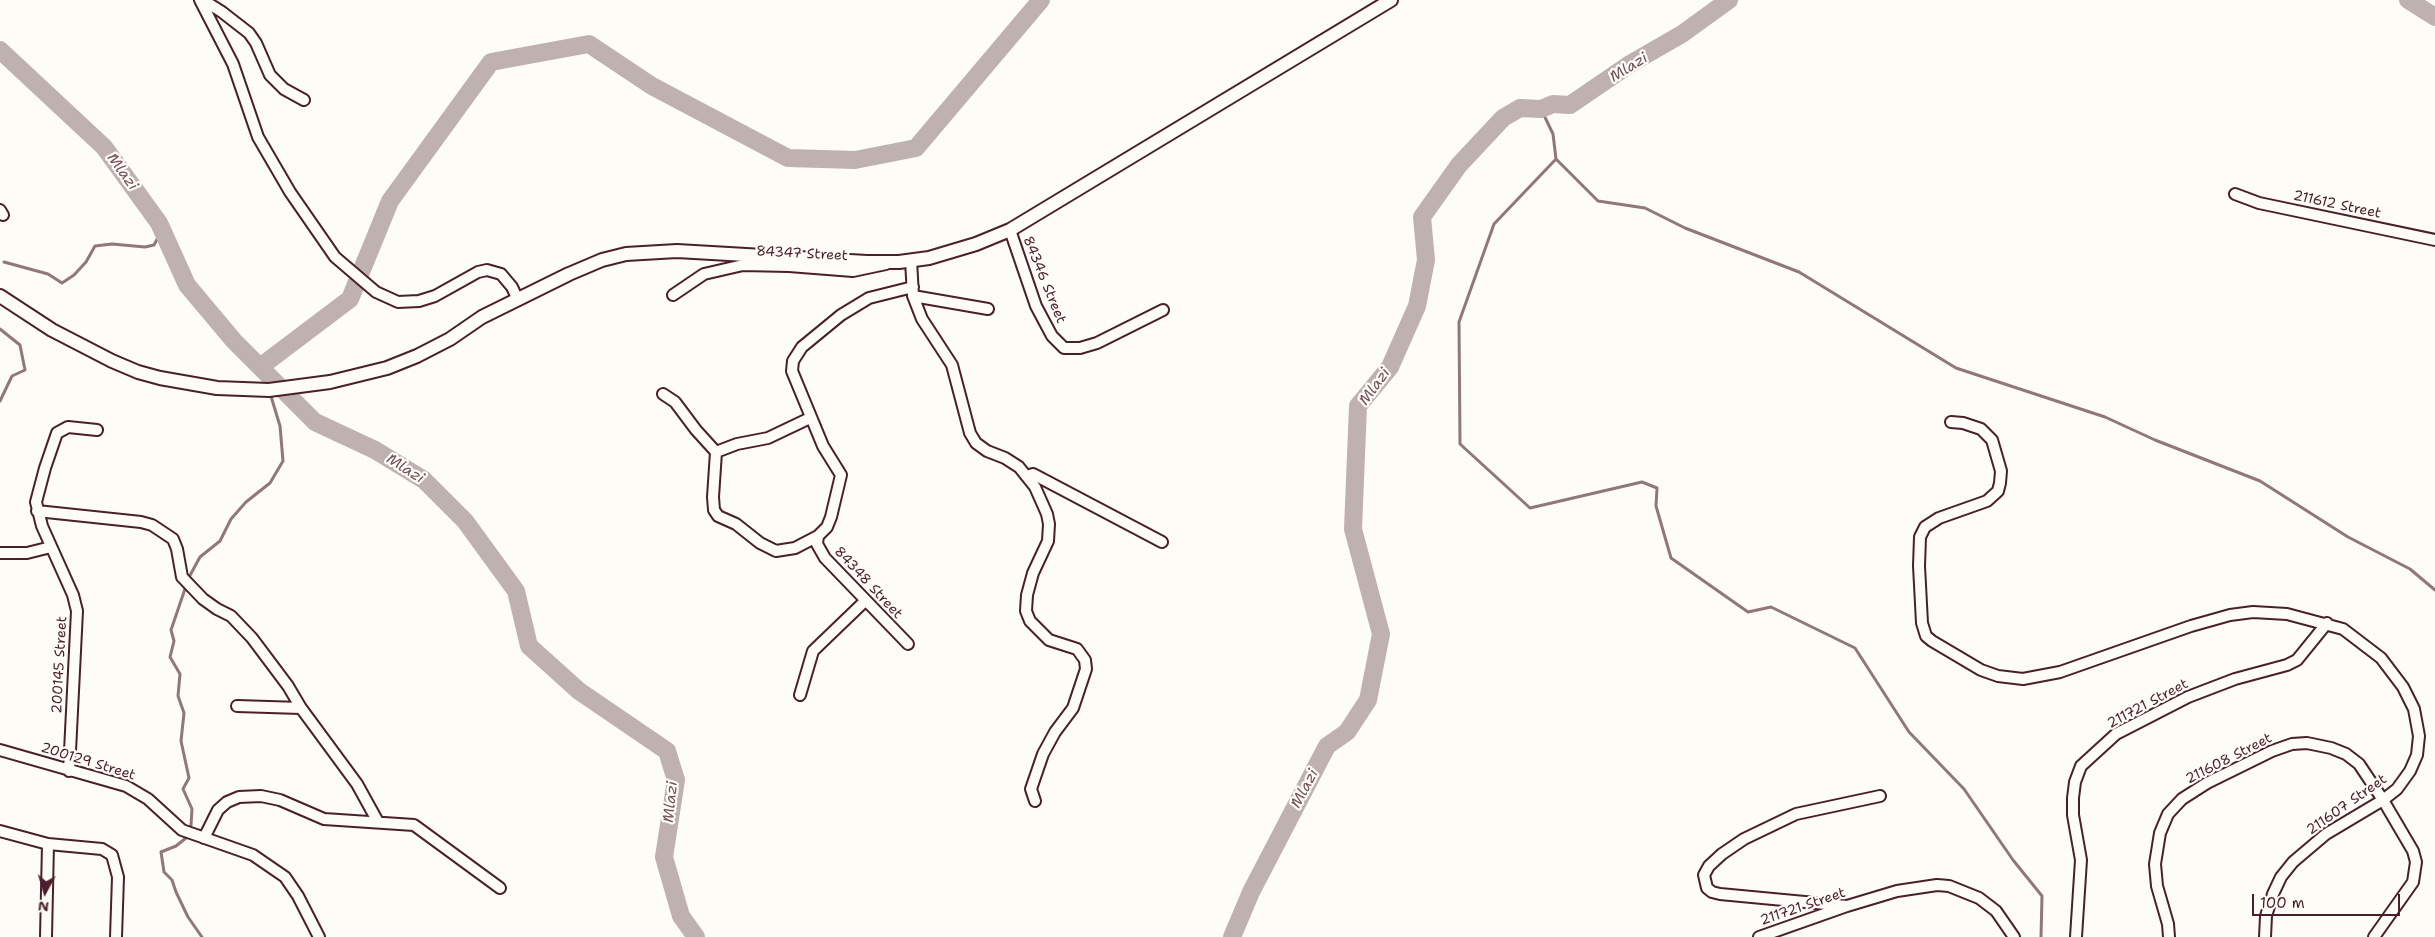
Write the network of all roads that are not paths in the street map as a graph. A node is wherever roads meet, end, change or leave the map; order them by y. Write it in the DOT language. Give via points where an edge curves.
graph roads {
  1 [pos="201,0"];
  2 [pos="1391,0"];
  3 [pos="304,100"];
  4 [pos="2235,194"];
  5 [pos="1010,230"];
  6 [pos="2435,240"];
  7 [pos="905,261"];
  8 [pos="913,287"];
  9 [pos="673,294"];
  10 [pos="0,296"];
  11 [pos="518,300"];
  12 [pos="988,309"];
  13 [pos="1163,310"];
  14 [pos="663,394"];
  15 [pos="810,418"];
  16 [pos="1951,422"];
  17 [pos="97,430"];
  18 [pos="716,452"];
  19 [pos="1026,476"];
  20 [pos="37,512"];
  21 [pos="818,536"];
  22 [pos="1162,542"];
  23 [pos="51,546"];
  24 [pos="0,553"];
  25 [pos="865,601"];
  26 [pos="2327,623"];
  27 [pos="908,644"];
  28 [pos="800,696"];
  29 [pos="237,706"];
  30 [pos="301,708"];
  31 [pos="0,750"];
  32 [pos="68,771"];
  33 [pos="1880,796"];
  34 [pos="2383,800"];
  35 [pos="1035,801"];
  36 [pos="378,822"];
  37 [pos="0,831"];
  38 [pos="200,837"];
  39 [pos="48,844"];
  40 [pos="500,888"];
  41 [pos="1847,906"];
  42 [pos="46,937"];
  43 [pos="116,937"];
  44 [pos="318,937"];
  45 [pos="1759,937"];
  46 [pos="2014,937"];
  47 [pos="2076,937"];
  48 [pos="2169,937"];
  49 [pos="2265,937"];
  50 [pos="2374,937"];
  1 -- 3 [label="street" via="249,33 270,75"];
  1 -- 11 [label="street" via="234,64 258,137 290,192 335,257 368,286 398,302 435,296 486,270 501,274"];
  2 -- 5 [label="street"];
  4 -- 6 [label="street, 211612 Street" via="2260,203"];
  5 -- 7 [label="street" via="959,250"];
  5 -- 13 [label="street, 84346 Street" via="1036,306 1052,336 1064,348 1097,343"];
  7 -- 8 [label="street"];
  7 -- 9 [label="street, 84347 Street" via="853,271 742,265 704,274"];
  7 -- 11 [label="street" via="651,251 602,260"];
  8 -- 12 [label="street"];
  8 -- 15 [label="street" via="862,302 802,347 793,361 792,372"];
  8 -- 19 [label="street" via="922,319 952,365 970,433 976,443 1005,458"];
  10 -- 11 [label="street" via="87,349 160,378 217,388 269,390 330,382 387,368 417,356 482,317"];
  14 -- 18 [label="street" via="675,402"];
  15 -- 18 [label="street" via="768,438 743,442"];
  15 -- 21 [label="street" via="841,475 831,517"];
  16 -- 26 [label="street, 211607 Street" via="1981,429 1992,440 2001,471 2000,483 1998,492 1987,501 1939,518 1925,527 1920,537 1919,566 1922,623 1926,636 1981,670 2023,679 2060,672 2230,615 2254,612 2287,614"];
  17 -- 20 [label="street, 200145 Street" via="68,427 57,433 38,492"];
  18 -- 21 [label="street" via="713,497 718,516 776,551 795,548"];
  19 -- 22 [label="street" via="1033,474"];
  19 -- 35 [label="street" via="1042,501 1050,524 1050,532 1033,573 1026,611 1030,621 1049,640 1080,651 1086,668 1073,708 1043,754 1031,788"];
  20 -- 23 [label="street, 200145 Street"];
  20 -- 30 [label="street" via="141,522 152,525 172,539 178,549 182,577 203,599 232,616 242,626"];
  21 -- 25 [label="street, 84348 Street" via="817,544 825,558"];
  23 -- 24 [label="street" via="27,553"];
  23 -- 32 [label="street, 200145 Street" via="77,611"];
  25 -- 27 [label="street, 84348 Street"];
  25 -- 28 [label="street" via="813,651"];
  26 -- 34 [label="street, 211607 Street" via="2343,629 2381,658 2403,687 2414,709 2419,736 2417,754 2397,789"];
  26 -- 47 [label="street, 211721 Street" via="2297,660 2188,697 2116,734 2081,766 2073,798 2081,860"];
  29 -- 30 [label="street"];
  30 -- 36 [label="street" via="357,784"];
  31 -- 32 [label="street, 200129 Street"];
  32 -- 38 [label="street, 200129 Street" via="134,790 182,830"];
  33 -- 41 [label="street" via="1796,814 1744,839 1722,854 1704,875 1707,888 1720,894"];
  34 -- 48 [label="street, 211608 Street" via="2359,764 2346,754 2307,743 2272,751 2182,798 2168,814 2160,833 2155,864"];
  34 -- 49 [label="street, 211607 Street" via="2326,834 2293,862 2273,894 2266,916"];
  34 -- 50 [label="street, 211608 Street" via="2413,851 2416,872 2413,882"];
  36 -- 38 [label="street" via="324,819 280,800 248,796 227,802"];
  36 -- 40 [label="street" via="424,829"];
  37 -- 39 [label="street"];
  38 -- 44 [label="street, 200129 Street" via="253,855 285,878 298,896"];
  39 -- 42 [label="street"];
  39 -- 43 [label="street" via="102,849 112,855 118,877"];
  41 -- 45 [label="street, 211721 Street"];
  41 -- 46 [label="street, 211721 Street" via="1925,885 1949,886 1979,898 1996,910"];
}
